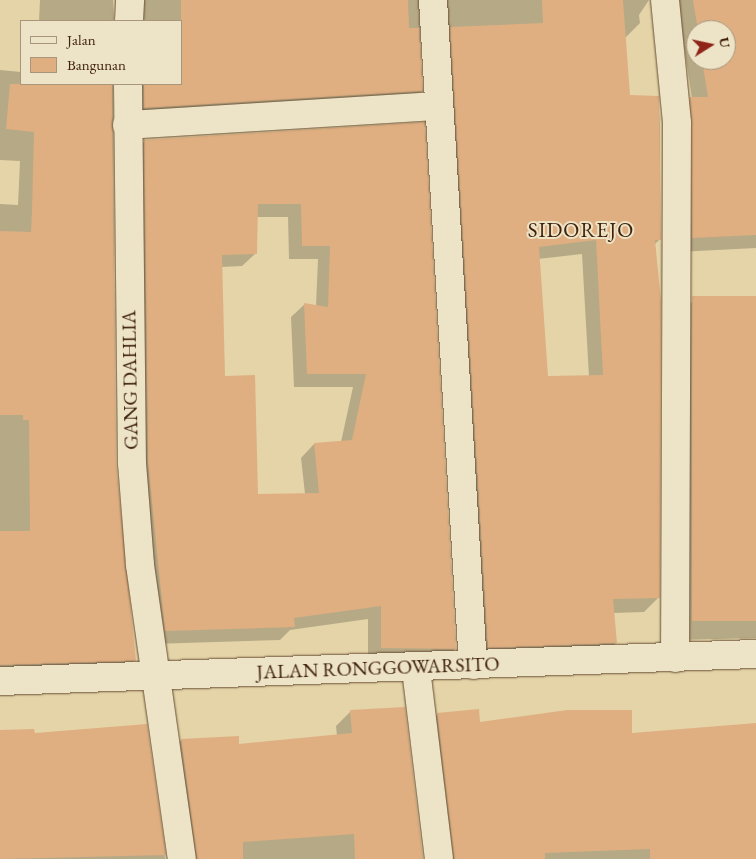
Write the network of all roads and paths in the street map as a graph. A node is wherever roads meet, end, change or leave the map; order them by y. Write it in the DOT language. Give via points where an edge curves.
graph roads {
  1 [pos="130,0"];
  2 [pos="433,0"];
  3 [pos="665,0"];
  4 [pos="129,20"];
  5 [pos="128,85"];
  6 [pos="438,106"];
  7 [pos="127,125"];
  8 [pos="756,654"];
  9 [pos="675,658"];
  10 [pos="474,665"];
  11 [pos="416,669"];
  12 [pos="159,675"];
  13 [pos="0,681"];
  14 [pos="182,859"];
  15 [pos="439,859"];
  1 -- 4 [label="street"];
  2 -- 6 [label="street"];
  3 -- 9 [label="street" via="677,123"];
  5 -- 7 [label="street, GANG DAHLIA"];
  6 -- 7 [label="street"];
  6 -- 10 [label="street"];
  7 -- 12 [label="street, GANG DAHLIA" via="132,463 140,564"];
  8 -- 9 [label="street, JALAN RONGGOWARSITO"];
  9 -- 10 [label="street, JALAN RONGGOWARSITO"];
  10 -- 11 [label="street, JALAN RONGGOWARSITO"];
  11 -- 12 [label="street, JALAN RONGGOWARSITO"];
  11 -- 15 [label="street"];
  12 -- 13 [label="street, JALAN RONGGOWARSITO"];
  12 -- 14 [label="street, GANG DAHLIA"];
}
